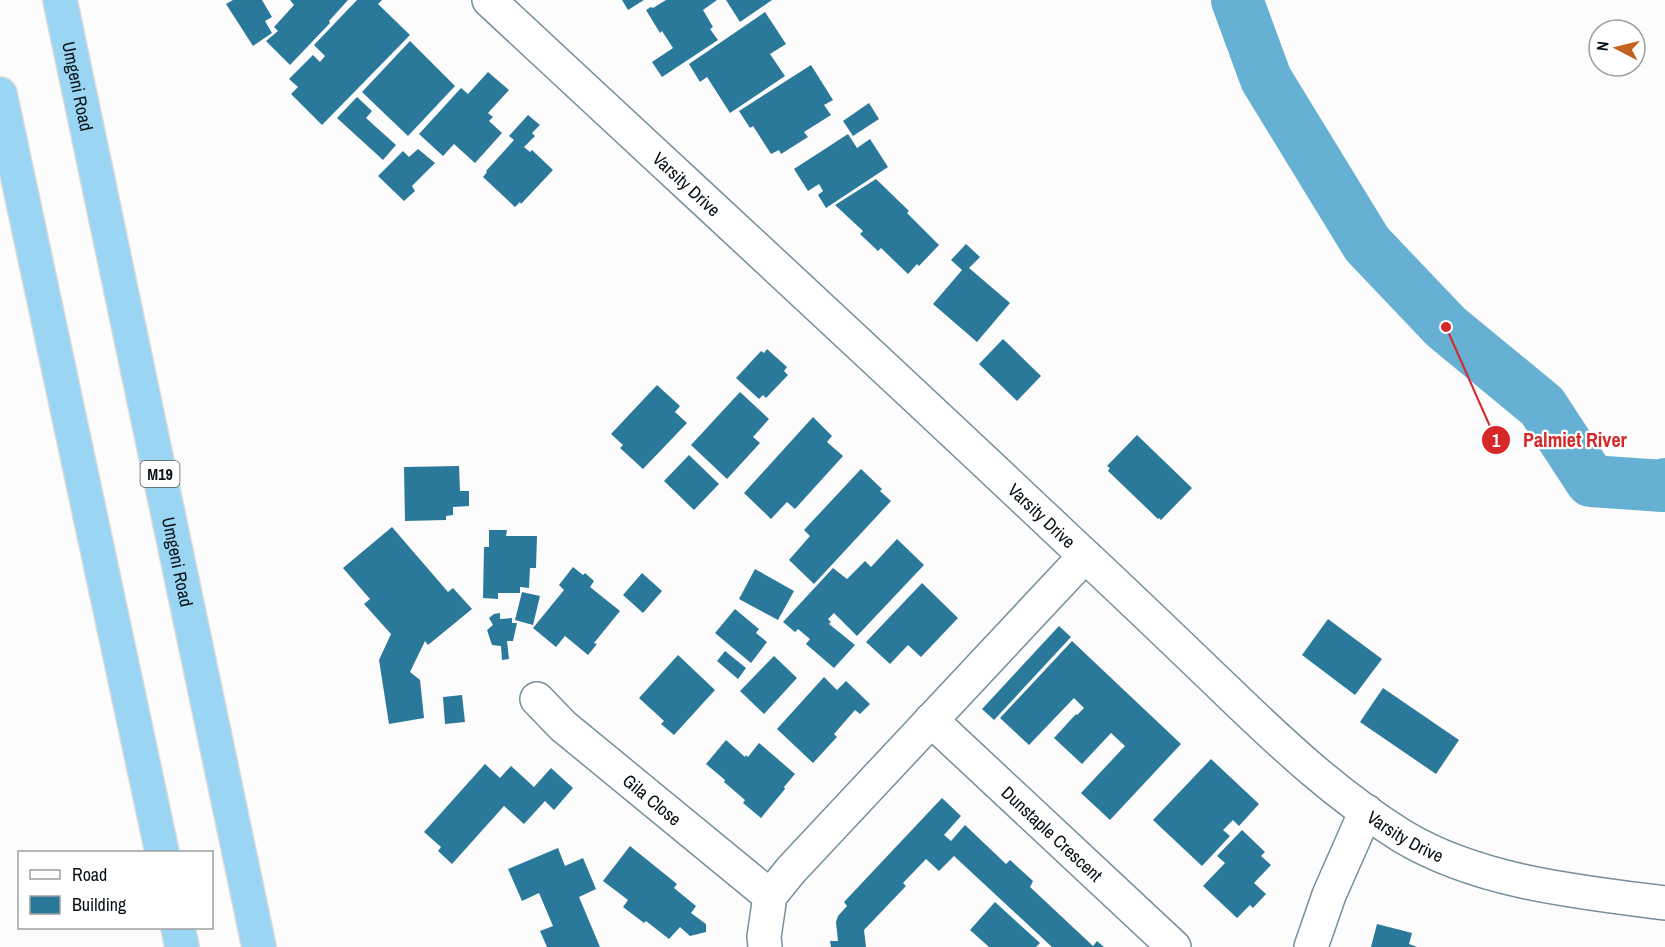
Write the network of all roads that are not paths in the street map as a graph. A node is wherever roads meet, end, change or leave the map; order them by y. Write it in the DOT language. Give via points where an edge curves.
graph roads {
  1 [pos="60,0"];
  2 [pos="489,0"];
  3 [pos="0,94"];
  4 [pos="1085,556"];
  5 [pos="537,699"];
  6 [pos="931,720"];
  7 [pos="1366,811"];
  8 [pos="162,851"];
  9 [pos="770,896"];
  10 [pos="1665,903"];
  11 [pos="178,929"];
  12 [pos="182,947"];
  13 [pos="259,947"];
  14 [pos="765,947"];
  15 [pos="1174,947"];
  16 [pos="1311,947"];
  1 -- 13 [label="highway, Umgeni Road / M19"];
  2 -- 4 [label="street, Varsity Drive"];
  3 -- 8 [label="highway"];
  4 -- 6 [label="street"];
  4 -- 7 [label="street, Varsity Drive" via="1308,767"];
  5 -- 9 [label="street, Gila Close" via="563,726"];
  6 -- 9 [label="street"];
  6 -- 15 [label="street, Dunstaple Crescent"];
  7 -- 10 [label="street, Varsity Drive" via="1404,837 1469,867 1591,894"];
  7 -- 16 [label="street"];
  9 -- 14 [label="street"];
  11 -- 12 [label="highway"];
}
